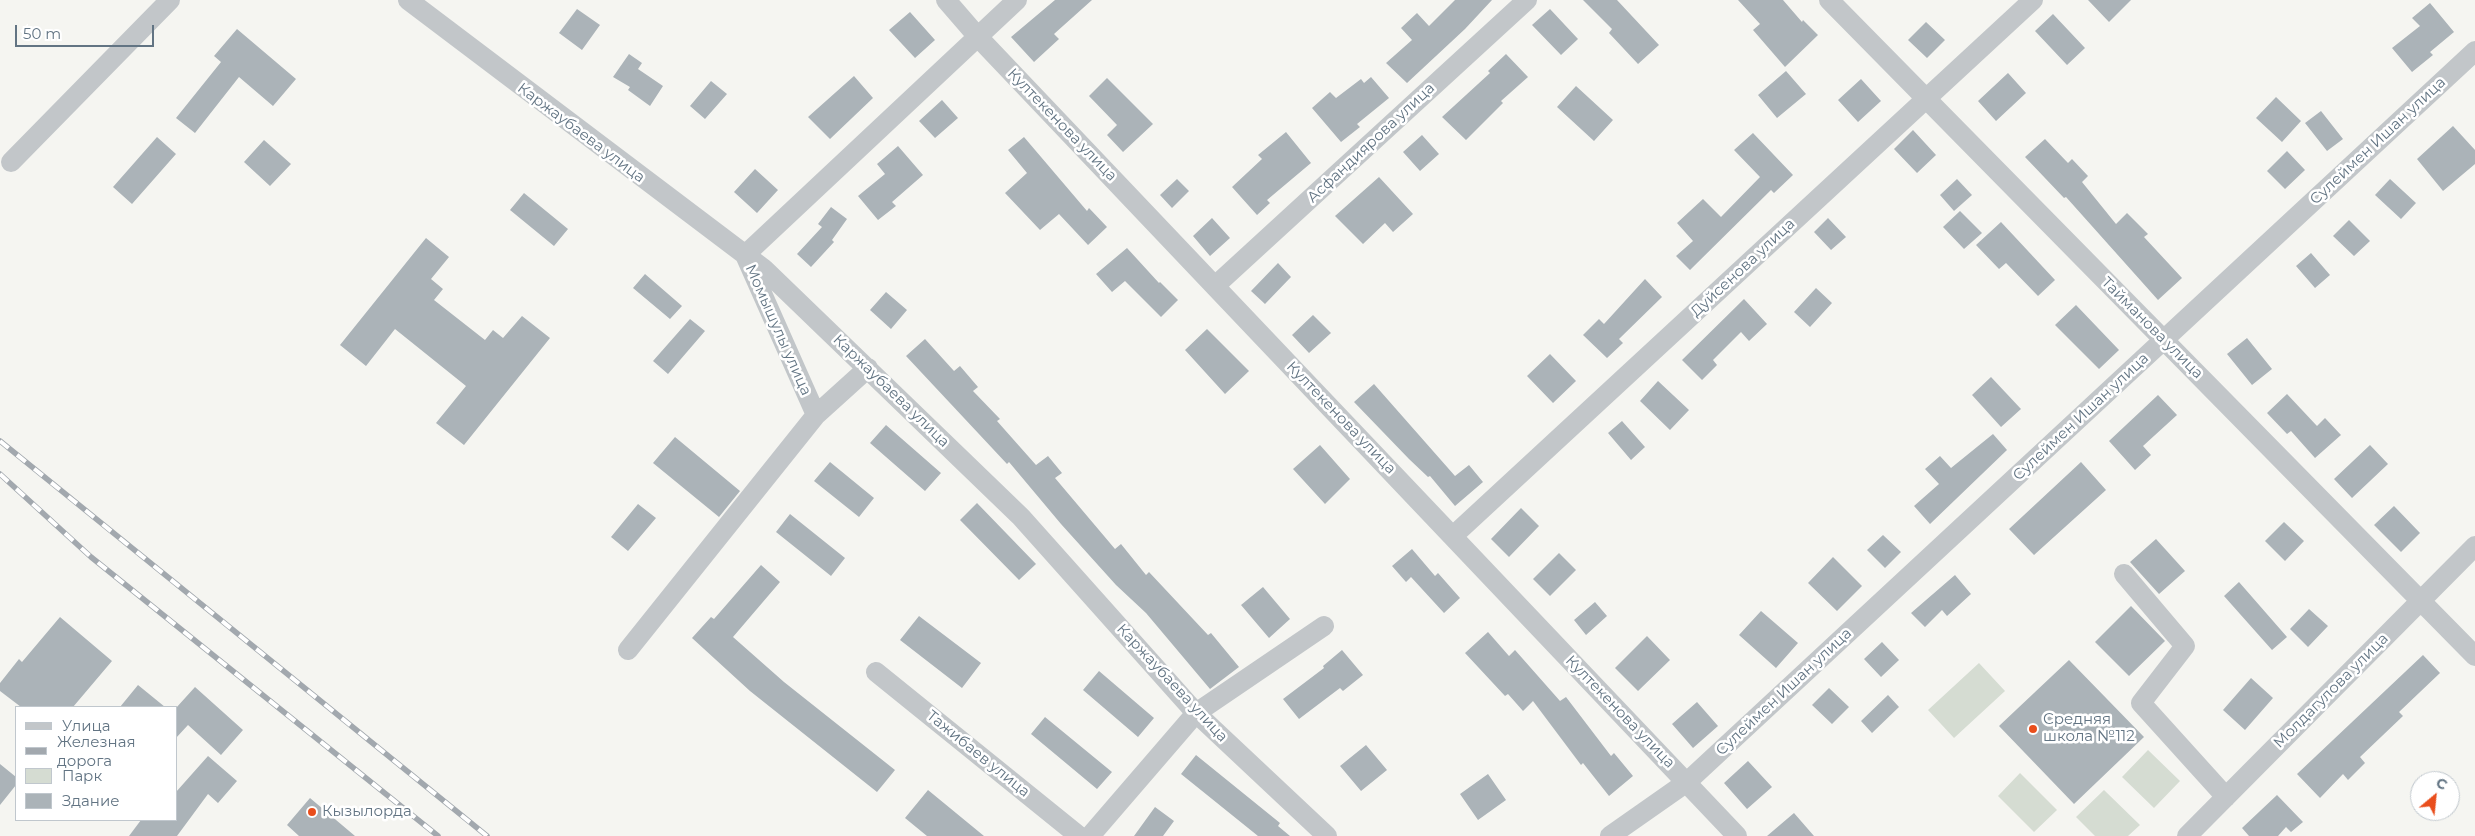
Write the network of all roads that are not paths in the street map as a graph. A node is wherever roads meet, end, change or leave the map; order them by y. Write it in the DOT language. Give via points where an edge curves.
graph roads {
  1 [pos="170,0"];
  2 [pos="408,0"];
  3 [pos="946,0"];
  4 [pos="1017,0"];
  5 [pos="1526,0"];
  6 [pos="1829,0"];
  7 [pos="2033,0"];
  8 [pos="978,37"];
  9 [pos="2475,51"];
  10 [pos="1926,99"];
  11 [pos="11,162"];
  12 [pos="745,255"];
  13 [pos="1215,286"];
  14 [pos="2164,340"];
  15 [pos="868,368"];
  16 [pos="816,415"];
  17 [pos="1453,536"];
  18 [pos="2475,546"];
  19 [pos="2124,574"];
  20 [pos="2420,601"];
  21 [pos="1324,626"];
  22 [pos="628,650"];
  23 [pos="2475,656"];
  24 [pos="876,672"];
  25 [pos="1196,713"];
  26 [pos="1687,782"];
  27 [pos="2226,796"];
  28 [pos="1079,836"];
  29 [pos="1090,836"];
  30 [pos="1327,836"];
  31 [pos="1610,836"];
  32 [pos="1737,836"];
  33 [pos="2187,836"];
  1 -- 11 [label="street"];
  2 -- 12 [label="street, Каржаубаева улица"];
  3 -- 8 [label="street, Култекенова улица"];
  4 -- 8 [label="street, Момышулы улица"];
  5 -- 13 [label="street, Асфандиярова улица"];
  6 -- 10 [label="street, Тайманова улица"];
  7 -- 10 [label="street, Дуйсенова улица"];
  8 -- 12 [label="street, Момышулы улица"];
  8 -- 13 [label="street, Култекенова улица"];
  9 -- 14 [label="street, Сулеймен Ишан улица"];
  10 -- 14 [label="street, Тайманова улица"];
  10 -- 17 [label="street, Дуйсенова улица"];
  12 -- 15 [label="street, Каржаубаева улица" via="764,269"];
  12 -- 16 [label="street, Момышулы улица"];
  13 -- 17 [label="street, Култекенова улица"];
  14 -- 20 [label="street, Тайманова улица"];
  14 -- 26 [label="street, Сулеймен Ишан улица"];
  15 -- 16 [label="street"];
  15 -- 25 [label="street, Каржаубаева улица" via="1021,517"];
  16 -- 22 [label="street, Момышулы улица"];
  17 -- 26 [label="street, Култекенова улица"];
  18 -- 20 [label="street, Молдагулова улица"];
  19 -- 27 [label="street" via="2185,646 2140,703"];
  20 -- 23 [label="street, Тайманова улица"];
  20 -- 27 [label="street, Молдагулова улица"];
  21 -- 25 [label="street"];
  24 -- 28 [label="street, Тажибаев улица"];
  25 -- 29 [label="street"];
  25 -- 30 [label="street, Каржаубаева улица"];
  26 -- 31 [label="street"];
  26 -- 32 [label="street, Култекенова улица"];
  27 -- 33 [label="street, Молдагулова улица"];
}
